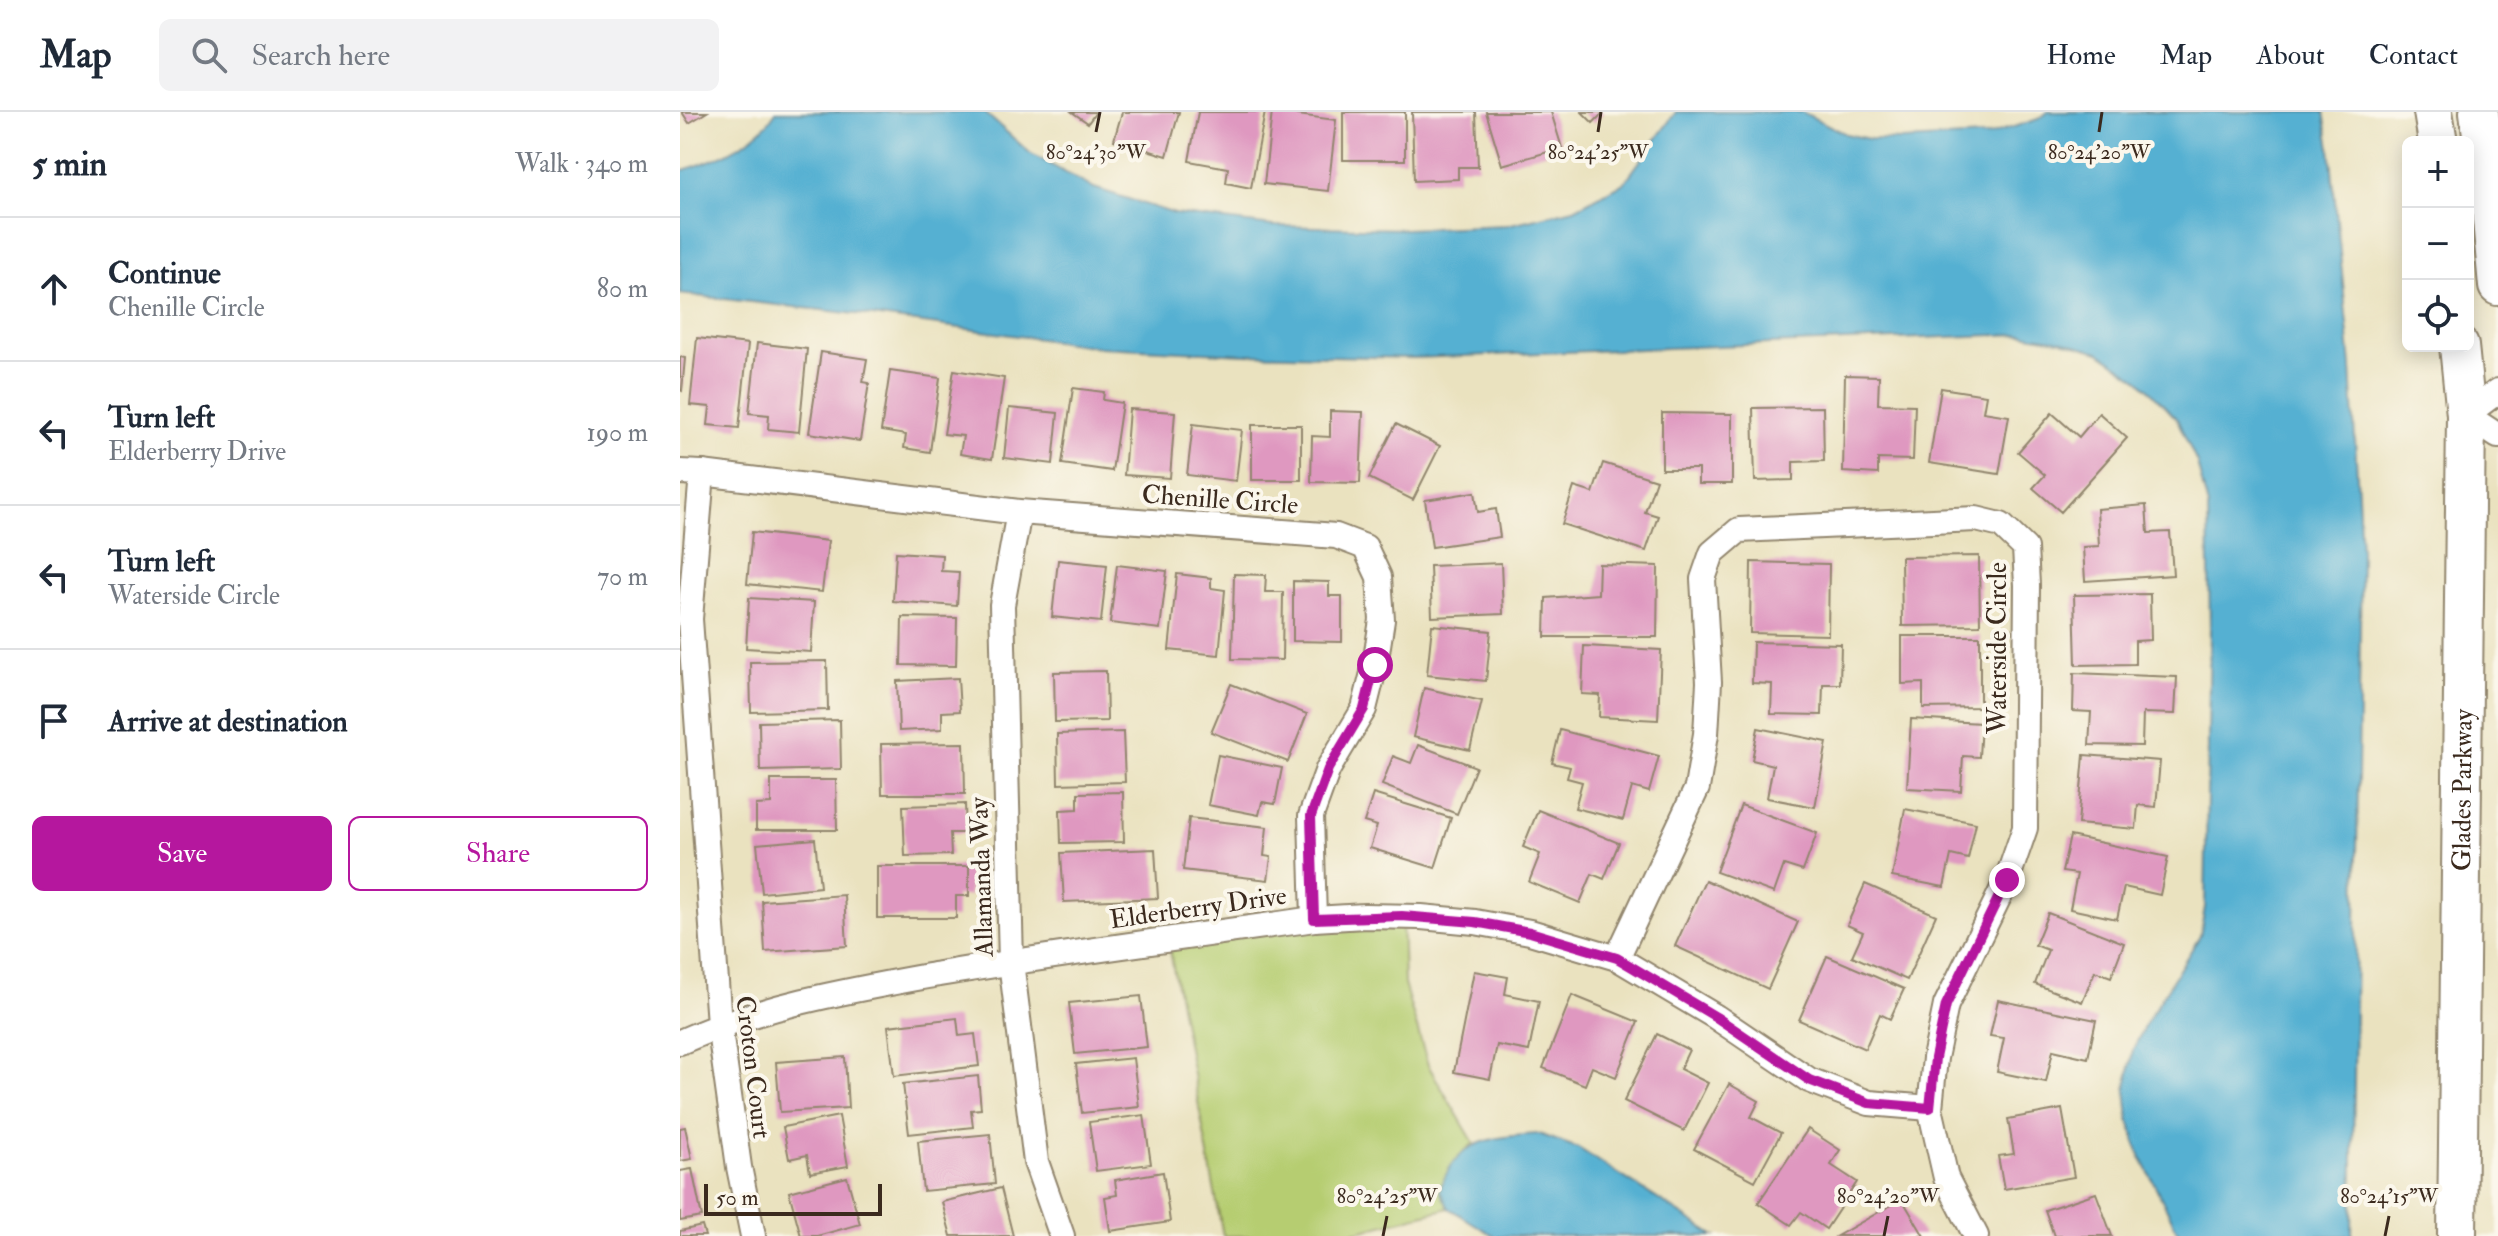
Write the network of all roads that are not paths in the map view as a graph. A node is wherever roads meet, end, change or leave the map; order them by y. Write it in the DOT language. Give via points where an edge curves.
graph roads {
  1 [pos="2433,112"];
  2 [pos="2479,112"];
  3 [pos="2437,136"];
  4 [pos="2498,286"];
  5 [pos="2460,352"];
  6 [pos="2498,391"];
  7 [pos="2466,415"];
  8 [pos="2498,436"];
  9 [pos="691,472"];
  10 [pos="1019,512"];
  11 [pos="1314,919"];
  12 [pos="1617,958"];
  13 [pos="1011,962"];
  14 [pos="719,1024"];
  15 [pos="680,1042"];
  16 [pos="1930,1108"];
  17 [pos="753,1236"];
  18 [pos="1062,1236"];
  19 [pos="1976,1236"];
  20 [pos="2457,1236"];
  1 -- 3 [label="main road"];
  2 -- 4 [label="main road"];
  5 -- 7 [label="main road, Glades Parkway"];
  6 -- 7 [label="street"];
  7 -- 8 [label="street"];
  7 -- 20 [label="main road, Glades Parkway"];
  9 -- 10 [label="street, Chenille Circle"];
  9 -- 14 [label="street, Croton Court" via="690,619"];
  10 -- 11 [label="street, Chenille Circle" via="1336,536 1365,547 1379,577 1382,620 1364,709 1328,769 1311,816"];
  10 -- 13 [label="street, Allamanda Way" via="1002,605"];
  11 -- 12 [label="street, Elderberry Drive" via="1402,916 1475,922"];
  11 -- 13 [label="street, Elderberry Drive"];
  12 -- 16 [label="street, Elderberry Drive" via="1809,1080 1869,1103"];
  12 -- 16 [label="street, Waterside Circle" via="1697,788 1709,682 1703,579 1712,553 1739,530 1976,519 2001,525 2025,548 2025,828 2007,880 1946,1005"];
  13 -- 14 [label="street, Elderberry Drive" via="828,994"];
  13 -- 18 [label="street, Allamanda Way" via="1036,1162"];
  14 -- 15 [label="street, Elderberry Drive"];
  14 -- 17 [label="street, Croton Court"];
  16 -- 19 [label="street, Waterside Circle" via="1946,1178"];
}
